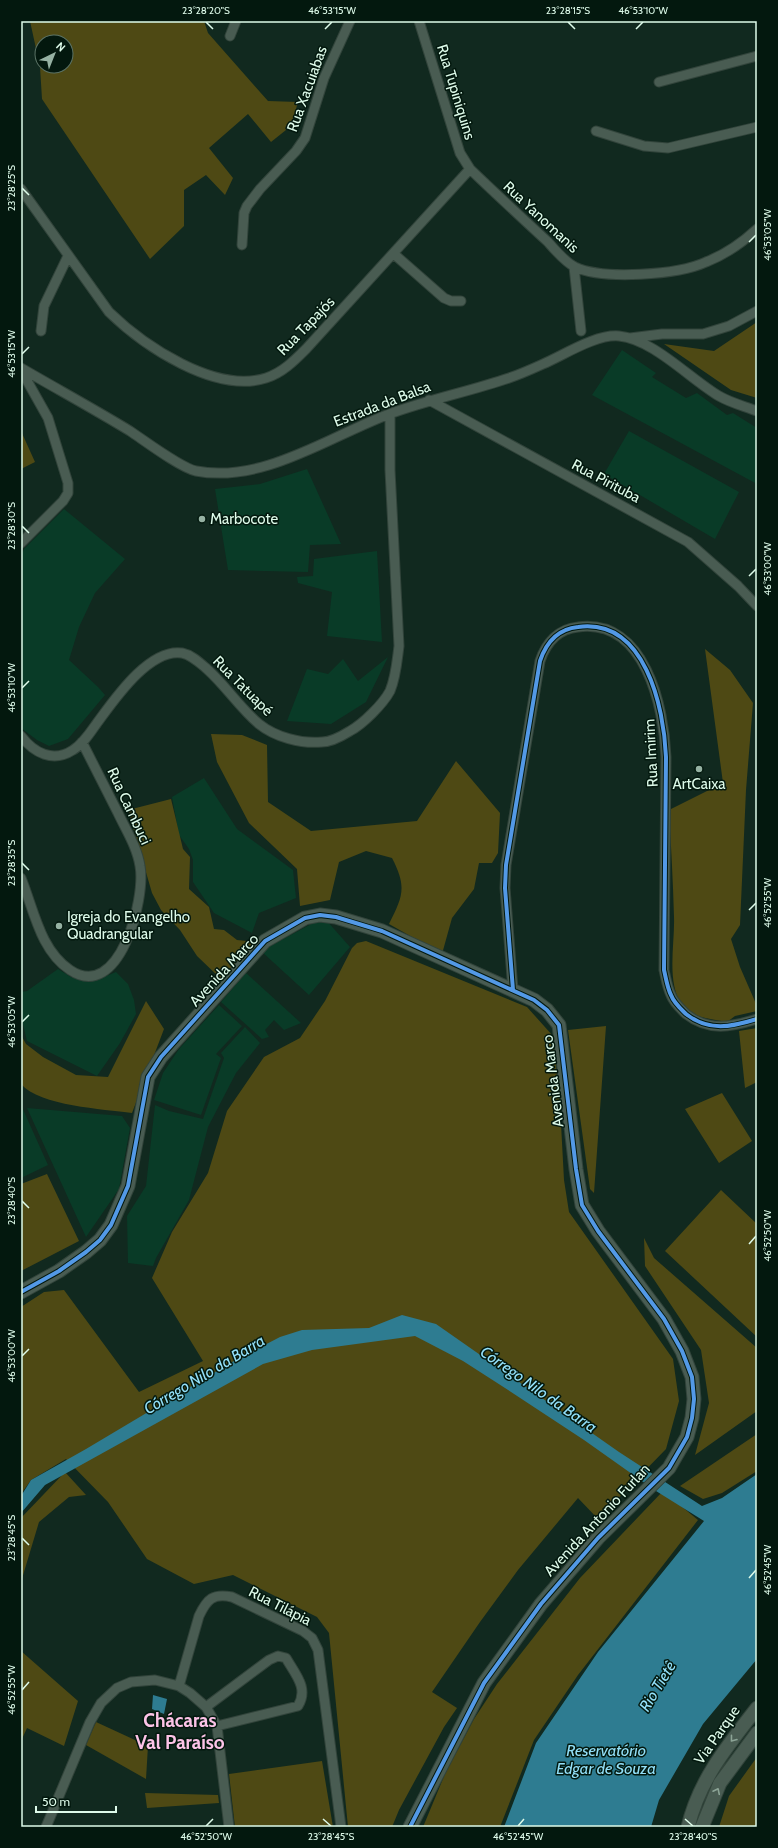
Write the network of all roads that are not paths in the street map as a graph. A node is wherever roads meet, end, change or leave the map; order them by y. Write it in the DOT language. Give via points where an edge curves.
graph roads {
  1 [pos="236,21"];
  2 [pos="350,21"];
  3 [pos="419,21"];
  4 [pos="230,36"];
  5 [pos="757,56"];
  6 [pos="659,82"];
  7 [pos="757,127"];
  8 [pos="596,131"];
  9 [pos="470,169"];
  10 [pos="21,189"];
  11 [pos="757,229"];
  12 [pos="242,245"];
  13 [pos="394,254"];
  14 [pos="68,256"];
  15 [pos="574,266"];
  16 [pos="461,301"];
  17 [pos="757,311"];
  18 [pos="41,331"];
  19 [pos="581,331"];
  20 [pos="628,338"];
  21 [pos="21,369"];
  22 [pos="429,400"];
  23 [pos="757,411"];
  24 [pos="390,414"];
  25 [pos="21,543"];
  26 [pos="757,606"];
  27 [pos="21,736"];
  28 [pos="82,742"];
  29 [pos="21,878"];
  30 [pos="512,990"];
  31 [pos="757,1019"];
  32 [pos="598,1231"];
  33 [pos="21,1292"];
  34 [pos="179,1686"];
  35 [pos="206,1707"];
  36 [pos="757,1708"];
  37 [pos="217,1726"];
  38 [pos="757,1733"];
  39 [pos="46,1827"];
  40 [pos="229,1827"];
  41 [pos="341,1827"];
  42 [pos="410,1827"];
  43 [pos="688,1827"];
  44 [pos="702,1827"];
  1 -- 4 [label="street"];
  2 -- 12 [label="street, Rua Xacuiabas" via="324,78 305,138 247,206"];
  3 -- 9 [label="street, Rua Tupiniquins" via="460,153"];
  5 -- 6 [label="street"];
  7 -- 8 [label="street" via="668,148 656,148"];
  9 -- 13 [label="street, Rua Tapajós"];
  9 -- 15 [label="street, Rua Yanomanis"];
  10 -- 14 [label="street, Rua Tapajós"];
  11 -- 15 [label="street, Rua Yanomanis" via="729,250 689,268 657,273 618,274"];
  13 -- 14 [label="street, Rua Tapajós" via="291,364 267,378 253,381 235,381 182,364 162,354 126,329 108,312"];
  13 -- 16 [label="street" via="444,298"];
  14 -- 18 [label="street" via="44,306"];
  15 -- 19 [label="street"];
  17 -- 20 [label="street" via="729,326 703,334 662,334"];
  20 -- 22 [label="street, Estrada da Balsa" via="600,338 524,373"];
  20 -- 23 [label="street, Estrada da Balsa" via="660,354 720,396"];
  21 -- 24 [label="street, Estrada da Balsa" via="195,470 235,471 284,461 355,427"];
  21 -- 25 [label="street" via="48,418 68,482 68,493"];
  22 -- 24 [label="street, Estrada da Balsa"];
  22 -- 26 [label="street, Rua Pirituba" via="688,542"];
  24 -- 28 [label="street, Rua Tatuapé" via="399,646 396,671 389,691 368,717 356,728 323,742 287,738 259,724 214,675 194,658 183,653 171,654 158,658 146,666"];
  27 -- 28 [label="street, Rua Tatuapé" via="37,752 50,757 73,750"];
  28 -- 29 [label="street, Rua Cambuci" via="133,844 140,866 141,889 137,913 130,936 113,963 103,972 89,977 78,975 57,959 40,931"];
  30 -- 31 [label="street, Rua Imirim" via="505,888 506,865 540,661 544,648 563,631 586,626 610,630 625,638 642,663 661,710 666,756 664,970 671,995 678,1006 694,1020 706,1025 717,1028 729,1027"];
  30 -- 32 [label="main road, Avenida Marco" via="534,1000 547,1010 558,1025 578,1190 582,1205"];
  30 -- 33 [label="main road, Avenida Marco" via="382,931 336,917 320,915 305,918 271,937 161,1057 148,1077 128,1186 111,1225 100,1240 86,1252"];
  32 -- 42 [label="main road, Avenida Antonio Furlan" via="664,1319 682,1351 692,1377 694,1399 687,1437 669,1468 598,1538 523,1628 484,1683"];
  34 -- 35 [label="street"];
  34 -- 39 [label="street" via="155,1680 131,1682 117,1688 101,1702 90,1722"];
  34 -- 41 [label="street, Rua Tilápia" via="199,1616 204,1606 214,1597 232,1597 303,1631 312,1638 318,1650"];
  35 -- 37 [label="street"];
  35 -- 37 [label="street" via="269,1660 278,1656 286,1658 303,1689 303,1698 298,1706"];
  36 -- 43 [label="main road, Via Parque, one-way" via="715,1763 697,1799"];
  37 -- 40 [label="street"];
  44 -- 38 [label="main road, Via Parque, one-way" via="720,1783"];
}
